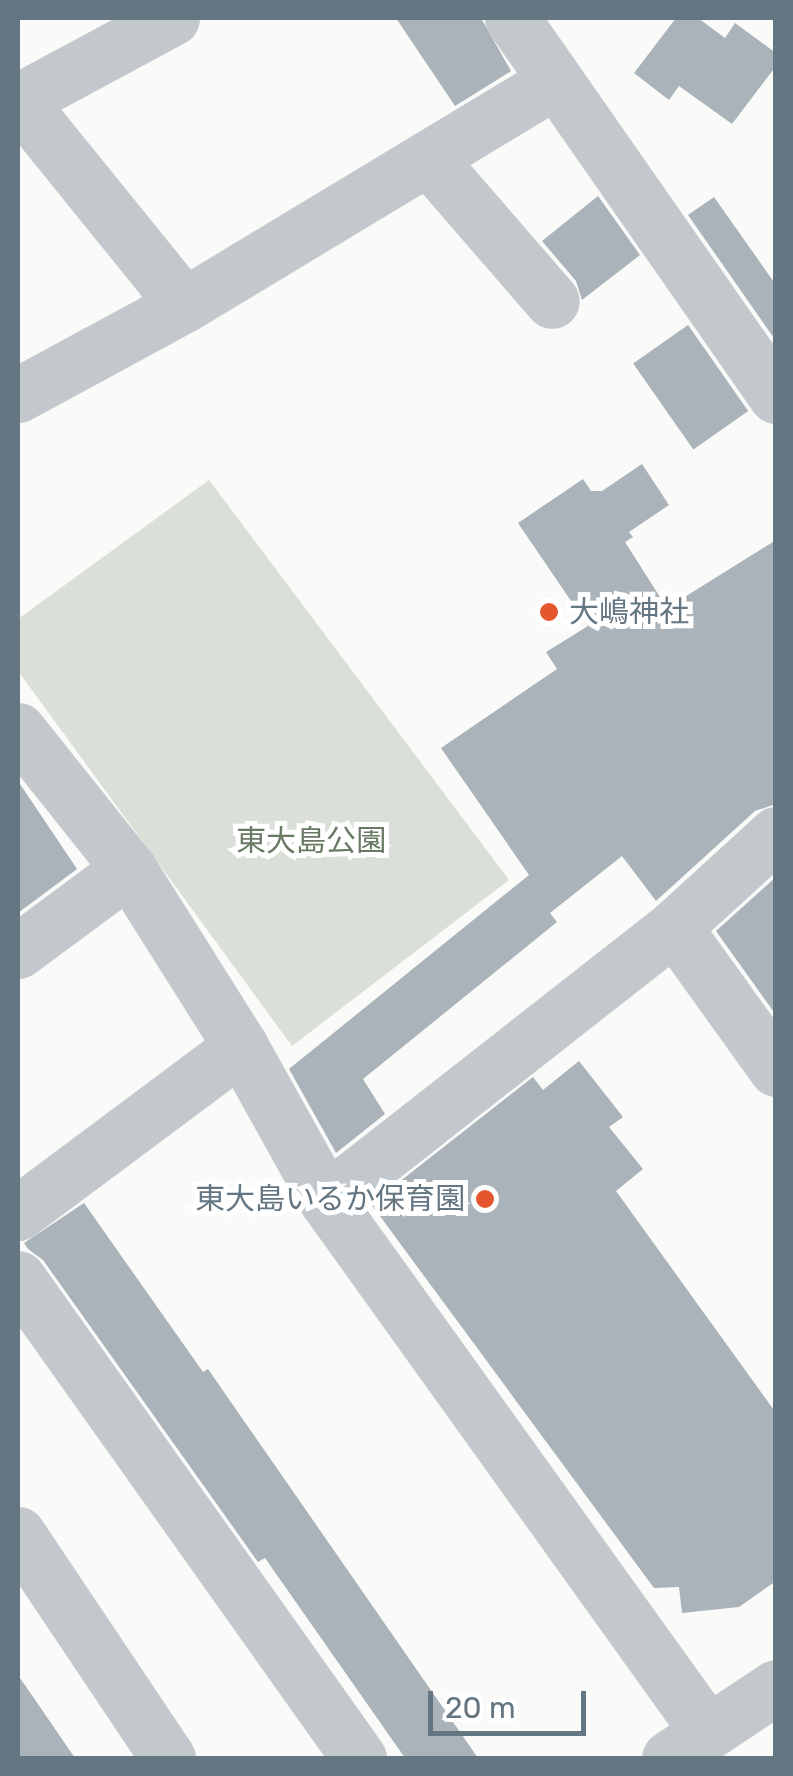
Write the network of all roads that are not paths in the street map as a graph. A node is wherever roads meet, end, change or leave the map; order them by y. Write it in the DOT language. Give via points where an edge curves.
graph roads {
  1 [pos="172,18"];
  2 [pos="512,18"];
  3 [pos="556,82"];
  4 [pos="18,101"];
  5 [pos="428,158"];
  6 [pos="552,301"];
  7 [pos="184,305"];
  8 [pos="18,395"];
  9 [pos="776,396"];
  10 [pos="18,730"];
  11 [pos="776,834"];
  12 [pos="128,870"];
  13 [pos="674,927"];
  14 [pos="18,950"];
  15 [pos="242,1047"];
  16 [pos="776,1069"];
  17 [pos="326,1200"];
  18 [pos="18,1214"];
  19 [pos="18,1278"];
  20 [pos="18,1534"];
  21 [pos="776,1688"];
  22 [pos="692,1748"];
  23 [pos="168,1758"];
  24 [pos="359,1758"];
  1 -- 4 [label="street"];
  2 -- 3 [label="street"];
  3 -- 5 [label="street"];
  3 -- 9 [label="street"];
  4 -- 7 [label="street"];
  5 -- 6 [label="street"];
  5 -- 7 [label="street"];
  7 -- 8 [label="street"];
  10 -- 12 [label="street"];
  11 -- 13 [label="street"];
  12 -- 14 [label="street"];
  12 -- 15 [label="street"];
  13 -- 16 [label="street"];
  13 -- 17 [label="street"];
  15 -- 17 [label="street"];
  15 -- 18 [label="street"];
  17 -- 22 [label="street"];
  19 -- 24 [label="street"];
  20 -- 23 [label="street"];
  21 -- 22 [label="street"];
}
